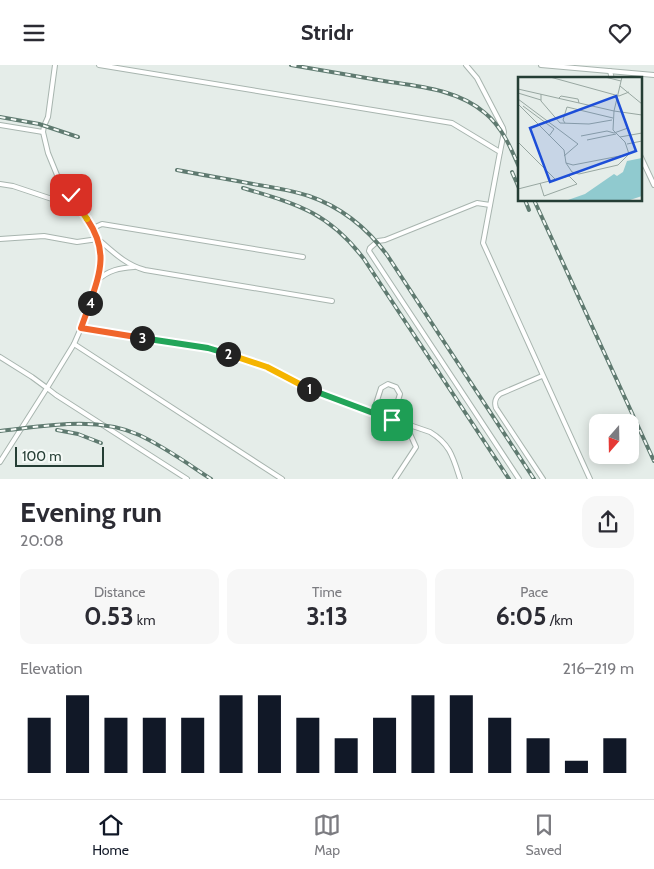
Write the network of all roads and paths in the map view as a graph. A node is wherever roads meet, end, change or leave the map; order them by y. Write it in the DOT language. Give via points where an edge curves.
graph roads {
  1 [pos="55,65"];
  2 [pos="99,65"];
  3 [pos="466,65"];
  4 [pos="541,65"];
  5 [pos="610,71"];
  6 [pos="654,75"];
  7 [pos="612,77"];
  8 [pos="0,125"];
  9 [pos="43,132"];
  10 [pos="500,152"];
  11 [pos="642,159"];
  12 [pos="0,184"];
  13 [pos="654,185"];
  14 [pos="71,195"];
  15 [pos="490,205"];
  16 [pos="93,228"];
  17 [pos="0,239"];
  18 [pos="98,239"];
  19 [pos="303,257"];
  20 [pos="135,267"];
  21 [pos="97,281"];
  22 [pos="332,301"];
  23 [pos="81,328"];
  24 [pos="74,344"];
  25 [pos="0,357"];
  26 [pos="542,376"];
  27 [pos="47,388"];
  28 [pos="373,413"];
  29 [pos="392,420"];
  30 [pos="406,424"];
  31 [pos="0,462"];
  32 [pos="187,479"];
  33 [pos="282,479"];
  34 [pos="395,479"];
  35 [pos="460,479"];
  36 [pos="519,479"];
  37 [pos="543,479"];
  38 [pos="590,479"];
  1 -- 9 [label="lane"];
  2 -- 10 [label="lane" via="452,123"];
  3 -- 10 [label="lane" via="477,78 503,128"];
  4 -- 5 [label="lane"];
  5 -- 6 [label="lane"];
  5 -- 7 [label="lane"];
  8 -- 9 [label="lane"];
  9 -- 14 [label="lane" via="57,175"];
  10 -- 15 [label="lane"];
  11 -- 13 [label="lane"];
  12 -- 14 [label="lane" via="55,200"];
  14 -- 16 [label="lane"];
  15 -- 26 [label="lane" via="483,243"];
  15 -- 36 [label="lane" via="477,203 378,241 369,251"];
  16 -- 18 [label="lane"];
  16 -- 19 [label="lane" via="102,224"];
  17 -- 18 [label="lane" via="44,236 77,242"];
  18 -- 20 [label="lane"];
  18 -- 21 [label="lane" via="101,260"];
  20 -- 21 [label="lane" via="116,269"];
  20 -- 22 [label="lane"];
  21 -- 23 [label="lane"];
  23 -- 24 [label="lane"];
  23 -- 28 [label="lane" via="208,348 247,359 308,388"];
  24 -- 27 [label="lane"];
  24 -- 33 [label="lane"];
  25 -- 27 [label="lane"];
  26 -- 37 [label="lane" via="500,394 495,404"];
  26 -- 38 [label="lane"];
  27 -- 31 [label="lane"];
  27 -- 32 [label="lane"];
  28 -- 29 [label="lane"];
  28 -- 29 [label="lane" via="381,388 388,384 396,387 400,394"];
  29 -- 30 [label="lane"];
  30 -- 34 [label="lane" via="416,447"];
  30 -- 35 [label="lane" via="430,432 444,443"];
}
